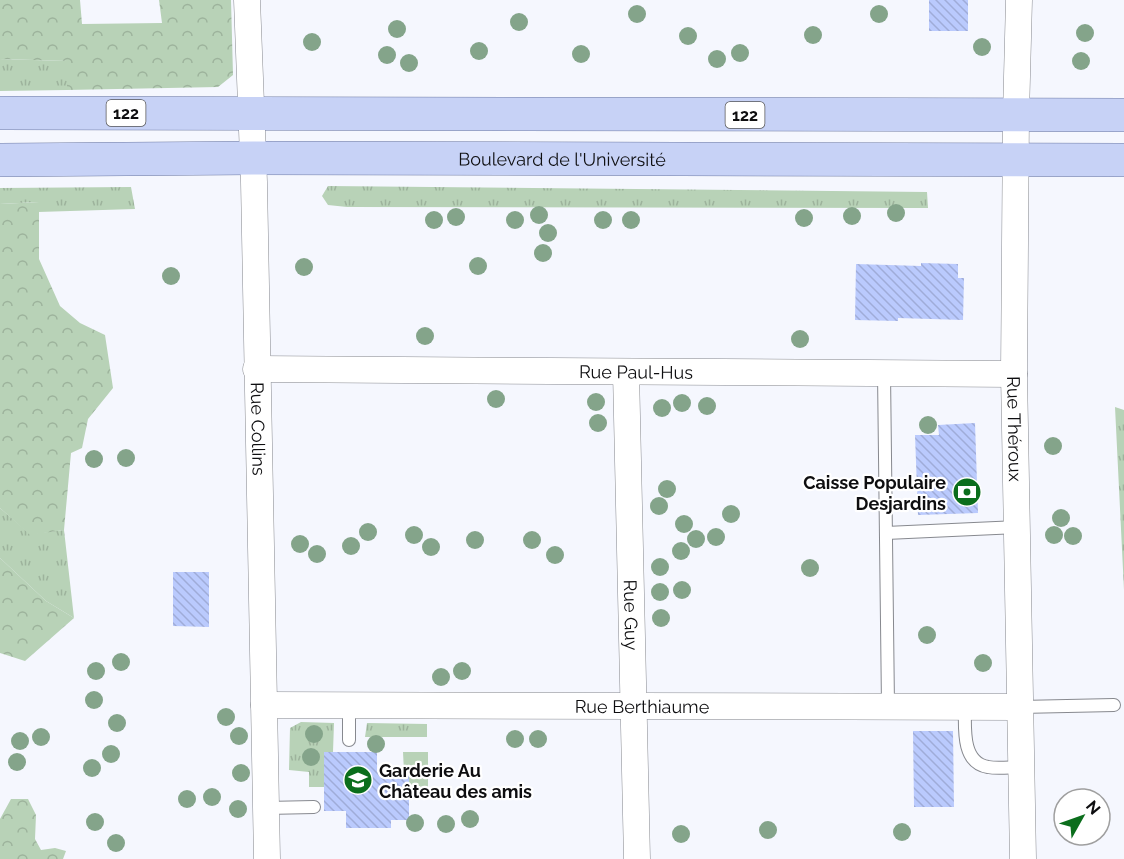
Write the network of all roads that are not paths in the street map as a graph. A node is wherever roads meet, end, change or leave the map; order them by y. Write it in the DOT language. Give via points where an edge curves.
graph roads {
  1 [pos="247,0"];
  2 [pos="1019,0"];
  3 [pos="0,113"];
  4 [pos="252,113"];
  5 [pos="1016,115"];
  6 [pos="1124,115"];
  7 [pos="253,158"];
  8 [pos="0,160"];
  9 [pos="1016,160"];
  10 [pos="1124,160"];
  11 [pos="256,369"];
  12 [pos="626,372"];
  13 [pos="884,373"];
  14 [pos="1014,374"];
  15 [pos="1018,527"];
  16 [pos="886,533"];
  17 [pos="264,705"];
  18 [pos="349,705"];
  19 [pos="1114,705"];
  20 [pos="633,706"];
  21 [pos="888,706"];
  22 [pos="965,706"];
  23 [pos="1020,707"];
  24 [pos="349,740"];
  25 [pos="1021,767"];
  26 [pos="314,807"];
  27 [pos="266,808"];
  28 [pos="267,859"];
  29 [pos="637,859"];
  30 [pos="1023,859"];
  1 -- 4 [label="street, Rue Collins"];
  2 -- 5 [label="street, Rue Théroux"];
  3 -- 4 [label="main road, 122"];
  4 -- 5 [label="main road, 122"];
  4 -- 7 [label="street, Rue Collins"];
  5 -- 6 [label="main road, 122"];
  5 -- 9 [label="street, Rue Théroux"];
  7 -- 8 [label="main road, Boulevard de l'Université"];
  7 -- 9 [label="main road, Boulevard de l'Université"];
  7 -- 11 [label="street, Rue Collins"];
  9 -- 10 [label="main road, Boulevard de l'Université"];
  9 -- 14 [label="street, Rue Théroux"];
  11 -- 12 [label="street, Rue Paul-Hus"];
  11 -- 17 [label="street, Rue Collins"];
  12 -- 13 [label="street, Rue Paul-Hus"];
  12 -- 20 [label="street, Rue Guy"];
  13 -- 14 [label="street, Rue Paul-Hus"];
  13 -- 16 [label="lane"];
  14 -- 15 [label="street, Rue Théroux"];
  15 -- 16 [label="lane"];
  15 -- 23 [label="street, Rue Théroux"];
  16 -- 21 [label="lane"];
  17 -- 18 [label="street, Rue Berthiaume"];
  17 -- 27 [label="street, Rue Collins"];
  18 -- 20 [label="street, Rue Berthiaume"];
  18 -- 24 [label="lane"];
  19 -- 23 [label="lane"];
  20 -- 21 [label="street, Rue Berthiaume"];
  20 -- 29 [label="street, Rue Guy"];
  21 -- 22 [label="street, Rue Berthiaume"];
  22 -- 23 [label="street, Rue Berthiaume"];
  22 -- 25 [label="lane" via="967,745 978,764 986,768"];
  23 -- 25 [label="street, Rue Théroux"];
  25 -- 30 [label="street, Rue Théroux"];
  26 -- 27 [label="lane"];
  27 -- 28 [label="street, Rue Collins"];
}
